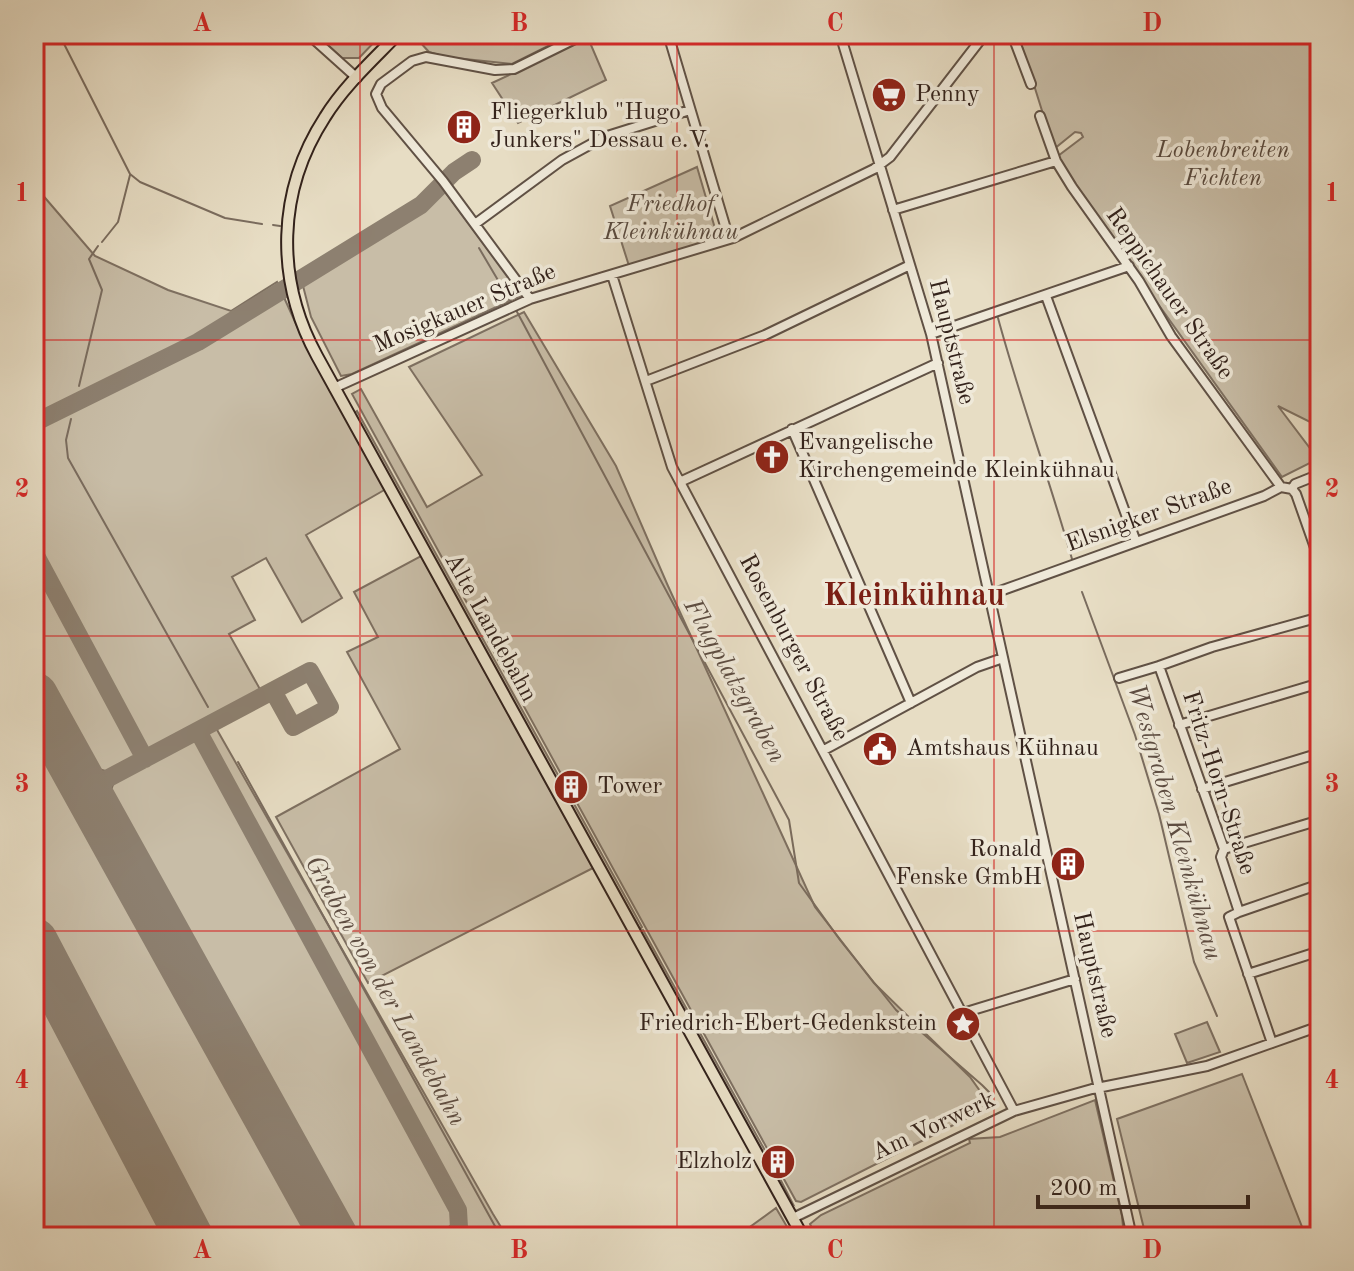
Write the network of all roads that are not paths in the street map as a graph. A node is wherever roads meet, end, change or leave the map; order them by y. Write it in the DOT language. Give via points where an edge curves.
graph roads {
  1 [pos="308,34"];
  2 [pos="398,34"];
  3 [pos="585,34"];
  4 [pos="668,34"];
  5 [pos="840,34"];
  6 [pos="985,34"];
  7 [pos="1012,34"];
  8 [pos="357,78"];
  9 [pos="1031,84"];
  10 [pos="690,110"];
  11 [pos="1040,116"];
  12 [pos="1056,161"];
  13 [pos="880,166"];
  14 [pos="893,210"];
  15 [pos="475,224"];
  16 [pos="729,239"];
  17 [pos="910,265"];
  18 [pos="1129,266"];
  19 [pos="612,275"];
  20 [pos="1046,296"];
  21 [pos="530,299"];
  22 [pos="931,334"];
  23 [pos="938,363"];
  24 [pos="646,381"];
  25 [pos="334,388"];
  26 [pos="792,429"];
  27 [pos="1320,474"];
  28 [pos="682,481"];
  29 [pos="1281,487"];
  30 [pos="1292,489"];
  31 [pos="1136,542"];
  32 [pos="1320,562"];
  33 [pos="989,595"];
  34 [pos="1320,617"];
  35 [pos="1003,658"];
  36 [pos="1159,666"];
  37 [pos="1119,678"];
  38 [pos="1320,683"];
  39 [pos="911,703"];
  40 [pos="1179,725"];
  41 [pos="824,750"];
  42 [pos="1320,753"];
  43 [pos="1202,789"];
  44 [pos="1320,820"];
  45 [pos="1224,849"];
  46 [pos="1320,884"];
  47 [pos="1239,912"];
  48 [pos="1320,951"];
  49 [pos="1248,974"];
  50 [pos="1075,979"];
  51 [pos="963,1013"];
  52 [pos="1320,1026"];
  53 [pos="1272,1043"];
  54 [pos="1099,1087"];
  55 [pos="1014,1111"];
  56 [pos="793,1218"];
  57 [pos="803,1237"];
  58 [pos="1132,1237"];
  1 -- 8 [label="street"];
  2 -- 8 [label="main road, Alte Landebahn"];
  3 -- 15 [label="street" via="514,69 426,57 381,84 376,94 382,108"];
  4 -- 10 [label="street"];
  5 -- 13 [label="street, Hauptstraße"];
  6 -- 13 [label="street"];
  7 -- 9 [label="street"];
  8 -- 25 [label="main road, Alte Landebahn" via="325,116 307,149 286,230 294,306"];
  10 -- 15 [label="street" via="604,137 562,160"];
  10 -- 16 [label="street"];
  11 -- 12 [label="street, Reppichauer Straße"];
  12 -- 14 [label="street"];
  12 -- 18 [label="street, Reppichauer Straße"];
  13 -- 14 [label="street, Hauptstraße"];
  13 -- 16 [label="street, Mosigkauer Straße"];
  14 -- 17 [label="street, Hauptstraße"];
  15 -- 21 [label="street"];
  16 -- 19 [label="street, Mosigkauer Straße"];
  17 -- 22 [label="street, Hauptstraße"];
  17 -- 24 [label="street" via="765,335"];
  18 -- 20 [label="street"];
  18 -- 29 [label="street, Reppichauer Straße" via="1171,336"];
  19 -- 21 [label="street, Mosigkauer Straße"];
  19 -- 24 [label="street, Rosenburger Straße"];
  20 -- 22 [label="street"];
  20 -- 31 [label="street"];
  21 -- 25 [label="street, Mosigkauer Straße"];
  22 -- 23 [label="street, Hauptstraße"];
  23 -- 26 [label="street"];
  23 -- 33 [label="street, Hauptstraße"];
  24 -- 28 [label="street, Rosenburger Straße" via="672,467"];
  25 -- 56 [label="main road, Alte Landebahn"];
  26 -- 28 [label="street"];
  26 -- 39 [label="street"];
  27 -- 30 [label="street"];
  28 -- 41 [label="street, Rosenburger Straße"];
  29 -- 30 [label="street"];
  29 -- 31 [label="street, Elsnigker Straße"];
  30 -- 32 [label="street"];
  31 -- 33 [label="street, Elsnigker Straße"];
  33 -- 35 [label="street, Hauptstraße"];
  34 -- 36 [label="street, Fritz-Horn-Straße"];
  35 -- 39 [label="street"];
  35 -- 50 [label="street, Hauptstraße"];
  36 -- 37 [label="street, Fritz-Horn-Straße"];
  36 -- 40 [label="street, Fritz-Horn-Straße"];
  38 -- 40 [label="street"];
  39 -- 41 [label="street"];
  40 -- 43 [label="street, Fritz-Horn-Straße"];
  41 -- 51 [label="street, Rosenburger Straße"];
  42 -- 43 [label="street"];
  43 -- 45 [label="street, Fritz-Horn-Straße"];
  44 -- 45 [label="street"];
  45 -- 47 [label="street, Fritz-Horn-Straße" via="1221,857"];
  46 -- 47 [label="street"];
  47 -- 49 [label="street, Fritz-Horn-Straße" via="1229,917"];
  48 -- 49 [label="street"];
  49 -- 53 [label="street, Fritz-Horn-Straße"];
  50 -- 51 [label="street"];
  50 -- 54 [label="street, Hauptstraße"];
  51 -- 55 [label="street, Rosenburger Straße"];
  52 -- 53 [label="street, Am Vorwerk"];
  53 -- 54 [label="street, Am Vorwerk" via="1198,1068"];
  54 -- 55 [label="street, Am Vorwerk"];
  54 -- 58 [label="street, Hauptstraße"];
  55 -- 56 [label="street, Am Vorwerk"];
  56 -- 57 [label="main road, Alte Landebahn"];
}
